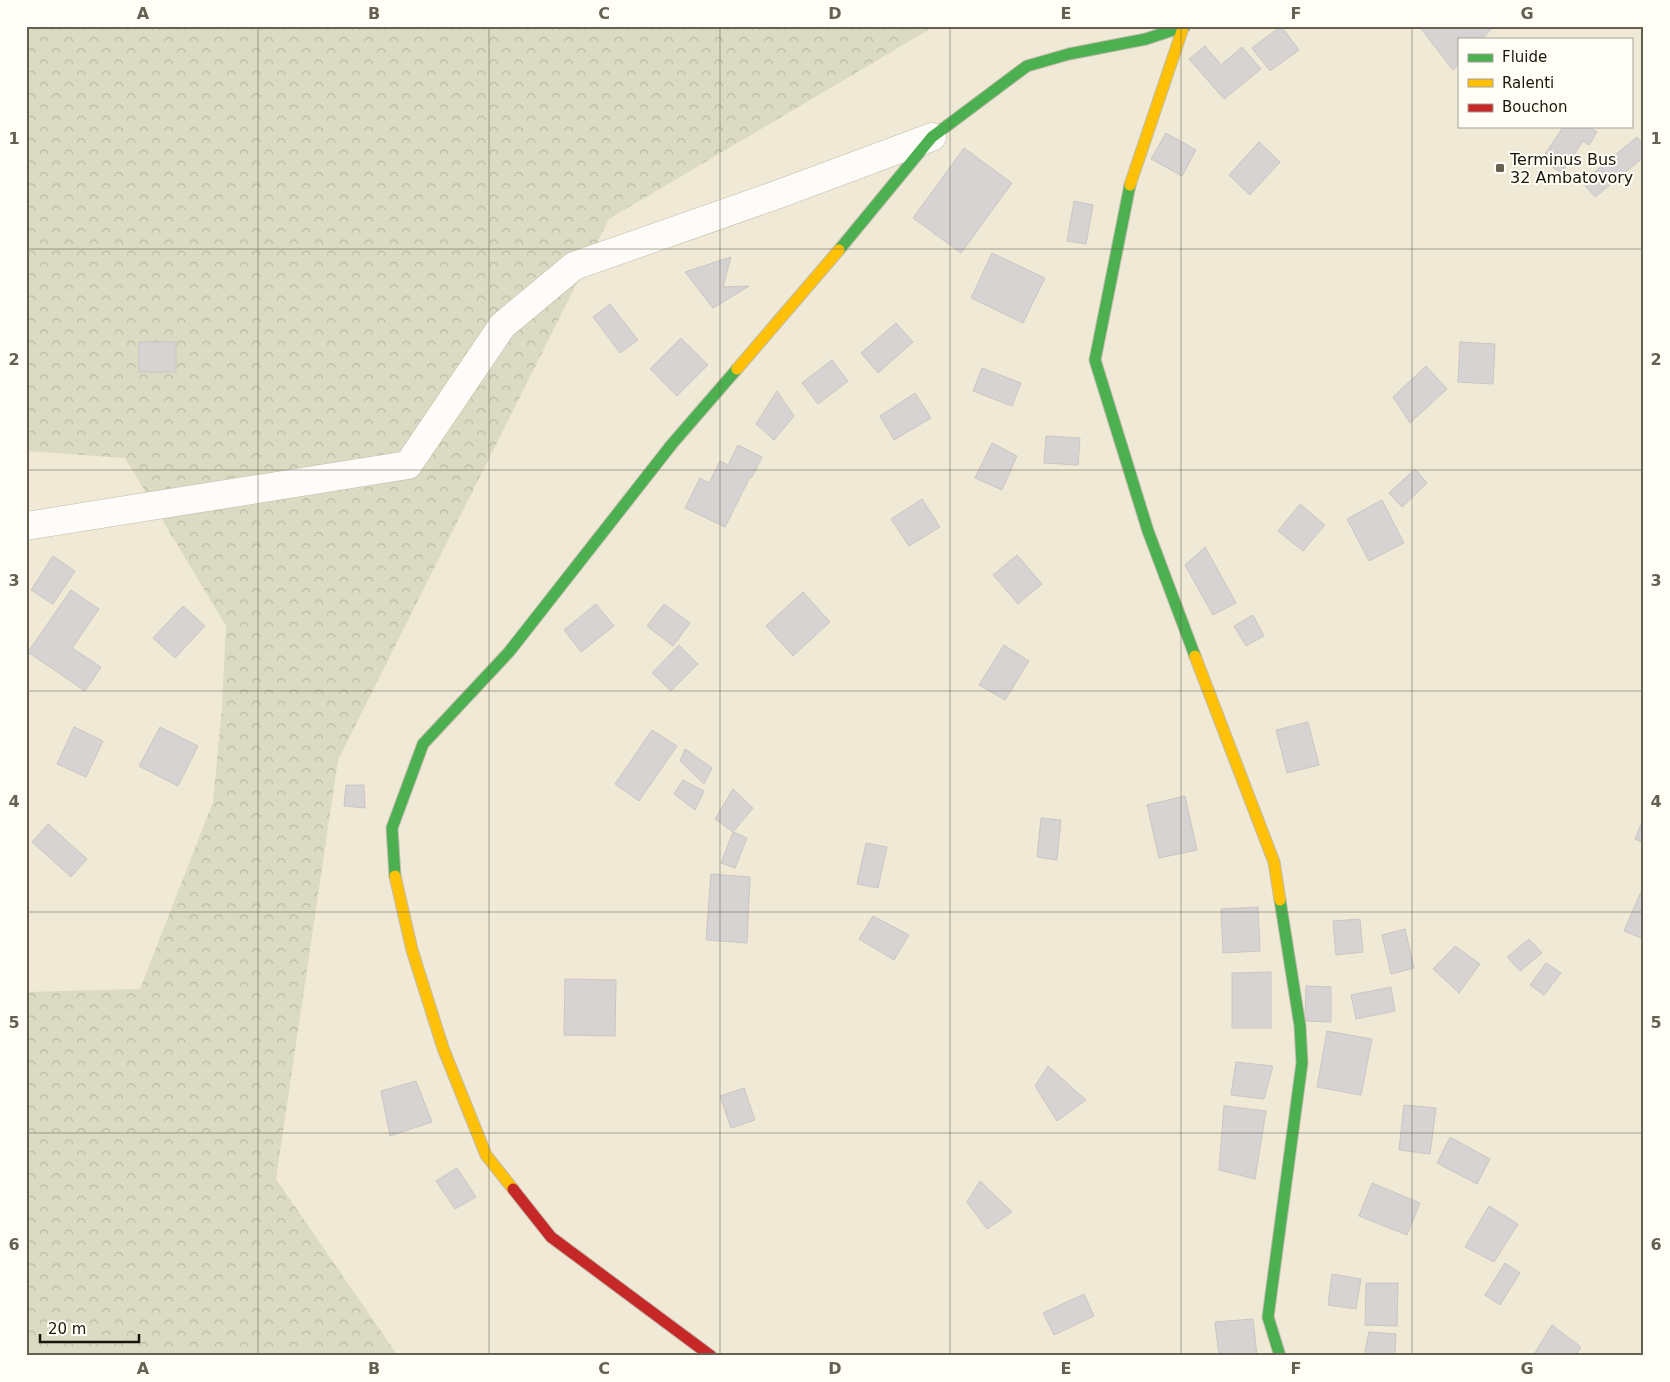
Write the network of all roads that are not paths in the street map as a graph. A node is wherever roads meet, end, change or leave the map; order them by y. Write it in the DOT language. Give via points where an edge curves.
graph roads {
  1 [pos="1184,27"];
  2 [pos="932,137"];
  3 [pos="26,526"];
  4 [pos="711,1356"];
  5 [pos="1280,1356"];
  1 -- 2 [label="street" via="1027,66"];
  1 -- 5 [label="street" via="1131,181 1095,360 1148,531 1274,862 1300,1026 1302,1063 1268,1317"];
  2 -- 3 [label="street" via="574,266 502,326 408,466"];
  2 -- 4 [label="street" via="824,269 672,444 509,652 423,744 392,828 394,877 412,950 443,1048 486,1155 551,1237"];
}
